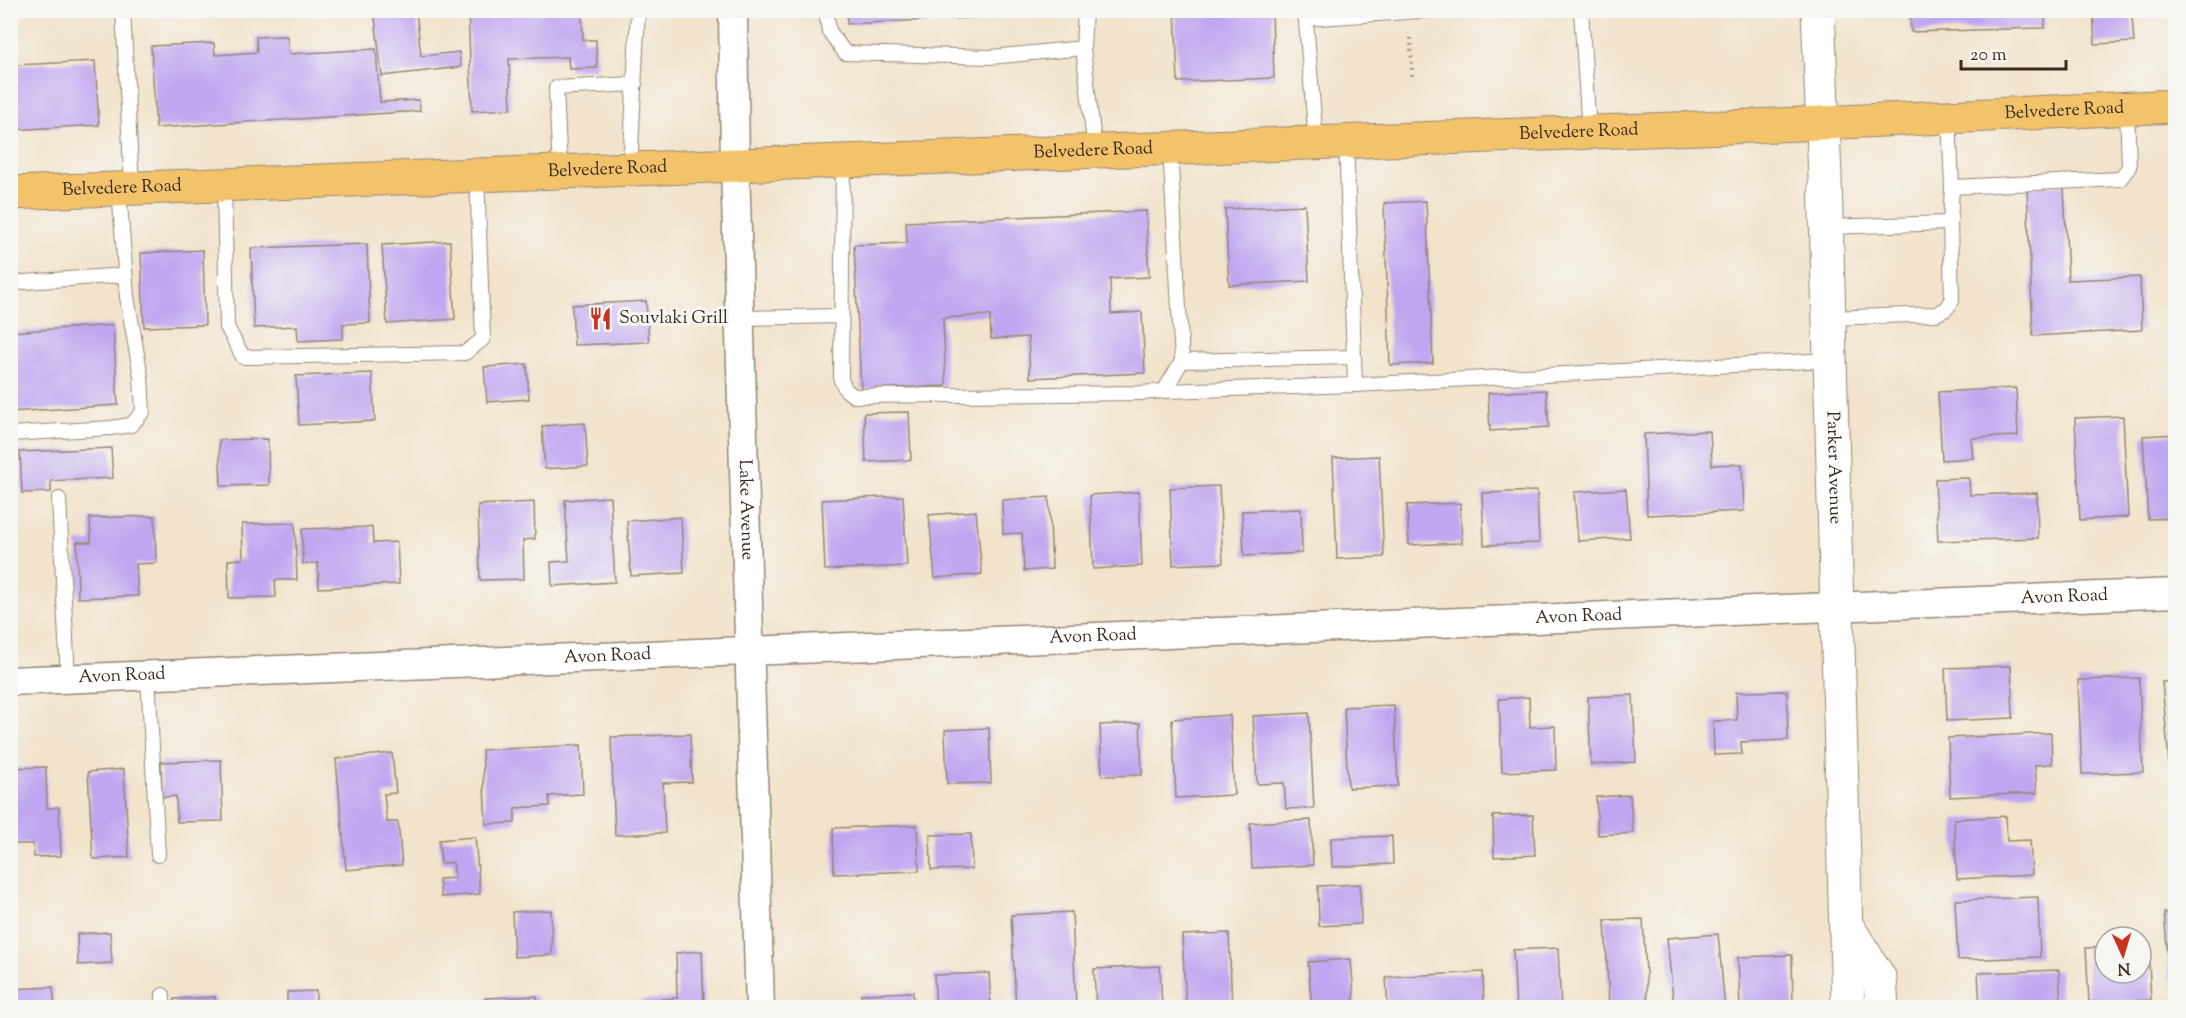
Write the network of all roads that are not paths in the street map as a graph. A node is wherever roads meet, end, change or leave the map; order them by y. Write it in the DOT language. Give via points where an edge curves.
graph roads {
  1 [pos="123,10"];
  2 [pos="638,10"];
  3 [pos="733,10"];
  4 [pos="826,10"];
  5 [pos="1084,10"];
  6 [pos="1433,10"];
  7 [pos="1581,10"];
  8 [pos="1818,10"];
  9 [pos="1306,15"];
  10 [pos="1083,48"];
  11 [pos="635,84"];
  12 [pos="2175,106"];
  13 [pos="2127,108"];
  14 [pos="1949,117"];
  15 [pos="1824,123"];
  16 [pos="1589,132"];
  17 [pos="1331,142"];
  18 [pos="1170,148"];
  19 [pos="1095,151"];
  20 [pos="843,161"];
  21 [pos="735,165"];
  22 [pos="630,169"];
  23 [pos="560,172"];
  24 [pos="477,175"];
  25 [pos="224,185"];
  26 [pos="1952,187"];
  27 [pos="125,189"];
  28 [pos="10,194"];
  29 [pos="1950,223"];
  30 [pos="1827,227"];
  31 [pos="125,275"];
  32 [pos="10,283"];
  33 [pos="841,316"];
  34 [pos="740,318"];
  35 [pos="1829,318"];
  36 [pos="1354,357"];
  37 [pos="1830,360"];
  38 [pos="1182,361"];
  39 [pos="1355,385"];
  40 [pos="1164,390"];
  41 [pos="10,434"];
  42 [pos="59,499"];
  43 [pos="2175,593"];
  44 [pos="1837,606"];
  45 [pos="750,651"];
  46 [pos="148,676"];
  47 [pos="68,679"];
  48 [pos="10,681"];
  49 [pos="158,855"];
  50 [pos="1846,924"];
  51 [pos="760,1008"];
  52 [pos="1848,1008"];
  53 [pos="1882,1008"];
  1 -- 27 [label="lane"];
  2 -- 11 [label="lane"];
  3 -- 21 [label="street, Lake Avenue"];
  4 -- 10 [label="lane" via="830,31 845,53 991,57"];
  5 -- 10 [label="lane"];
  6 -- 9 [label="lane"];
  7 -- 16 [label="lane"];
  8 -- 15 [label="street, Parker Avenue"];
  9 -- 17 [label="lane"];
  10 -- 19 [label="lane"];
  11 -- 22 [label="lane"];
  11 -- 23 [label="lane" via="556,88"];
  12 -- 13 [label="main road, Belvedere Road"];
  13 -- 14 [label="main road, Belvedere Road"];
  13 -- 26 [label="lane" via="2129,167 2120,178"];
  14 -- 15 [label="main road, Belvedere Road"];
  14 -- 26 [label="lane"];
  15 -- 16 [label="main road, Belvedere Road"];
  15 -- 30 [label="street, Parker Avenue"];
  16 -- 17 [label="main road, Belvedere Road"];
  17 -- 18 [label="main road, Belvedere Road"];
  17 -- 36 [label="lane"];
  18 -- 19 [label="main road, Belvedere Road"];
  18 -- 38 [label="lane"];
  19 -- 20 [label="main road, Belvedere Road"];
  20 -- 21 [label="main road, Belvedere Road"];
  20 -- 33 [label="lane"];
  21 -- 22 [label="main road, Belvedere Road"];
  21 -- 34 [label="street, Lake Avenue"];
  22 -- 23 [label="main road, Belvedere Road"];
  23 -- 24 [label="main road, Belvedere Road"];
  24 -- 25 [label="main road, Belvedere Road"];
  24 -- 25 [label="lane" via="483,339 465,353 243,357 227,327"];
  25 -- 27 [label="main road, Belvedere Road"];
  26 -- 29 [label="lane"];
  27 -- 28 [label="main road, Belvedere Road"];
  27 -- 31 [label="lane"];
  29 -- 30 [label="lane"];
  29 -- 35 [label="lane" via="1953,301 1946,309 1936,314"];
  30 -- 35 [label="street, Parker Avenue"];
  31 -- 32 [label="lane"];
  31 -- 41 [label="lane" via="143,412 131,425"];
  33 -- 34 [label="lane"];
  33 -- 40 [label="lane" via="841,380 854,396"];
  34 -- 45 [label="street, Lake Avenue"];
  35 -- 37 [label="street, Parker Avenue"];
  36 -- 38 [label="lane"];
  36 -- 39 [label="lane"];
  37 -- 39 [label="lane"];
  37 -- 44 [label="street, Parker Avenue"];
  38 -- 40 [label="lane"];
  39 -- 40 [label="lane"];
  42 -- 47 [label="lane"];
  43 -- 44 [label="street, Avon Road"];
  44 -- 45 [label="street, Avon Road"];
  44 -- 50 [label="street, Parker Avenue"];
  45 -- 46 [label="street, Avon Road"];
  45 -- 51 [label="street, Lake Avenue"];
  46 -- 47 [label="street, Avon Road"];
  46 -- 49 [label="lane"];
  47 -- 48 [label="street, Avon Road"];
  50 -- 52 [label="street, Parker Avenue"];
  50 -- 53 [label="street" via="1880,979"];
}
